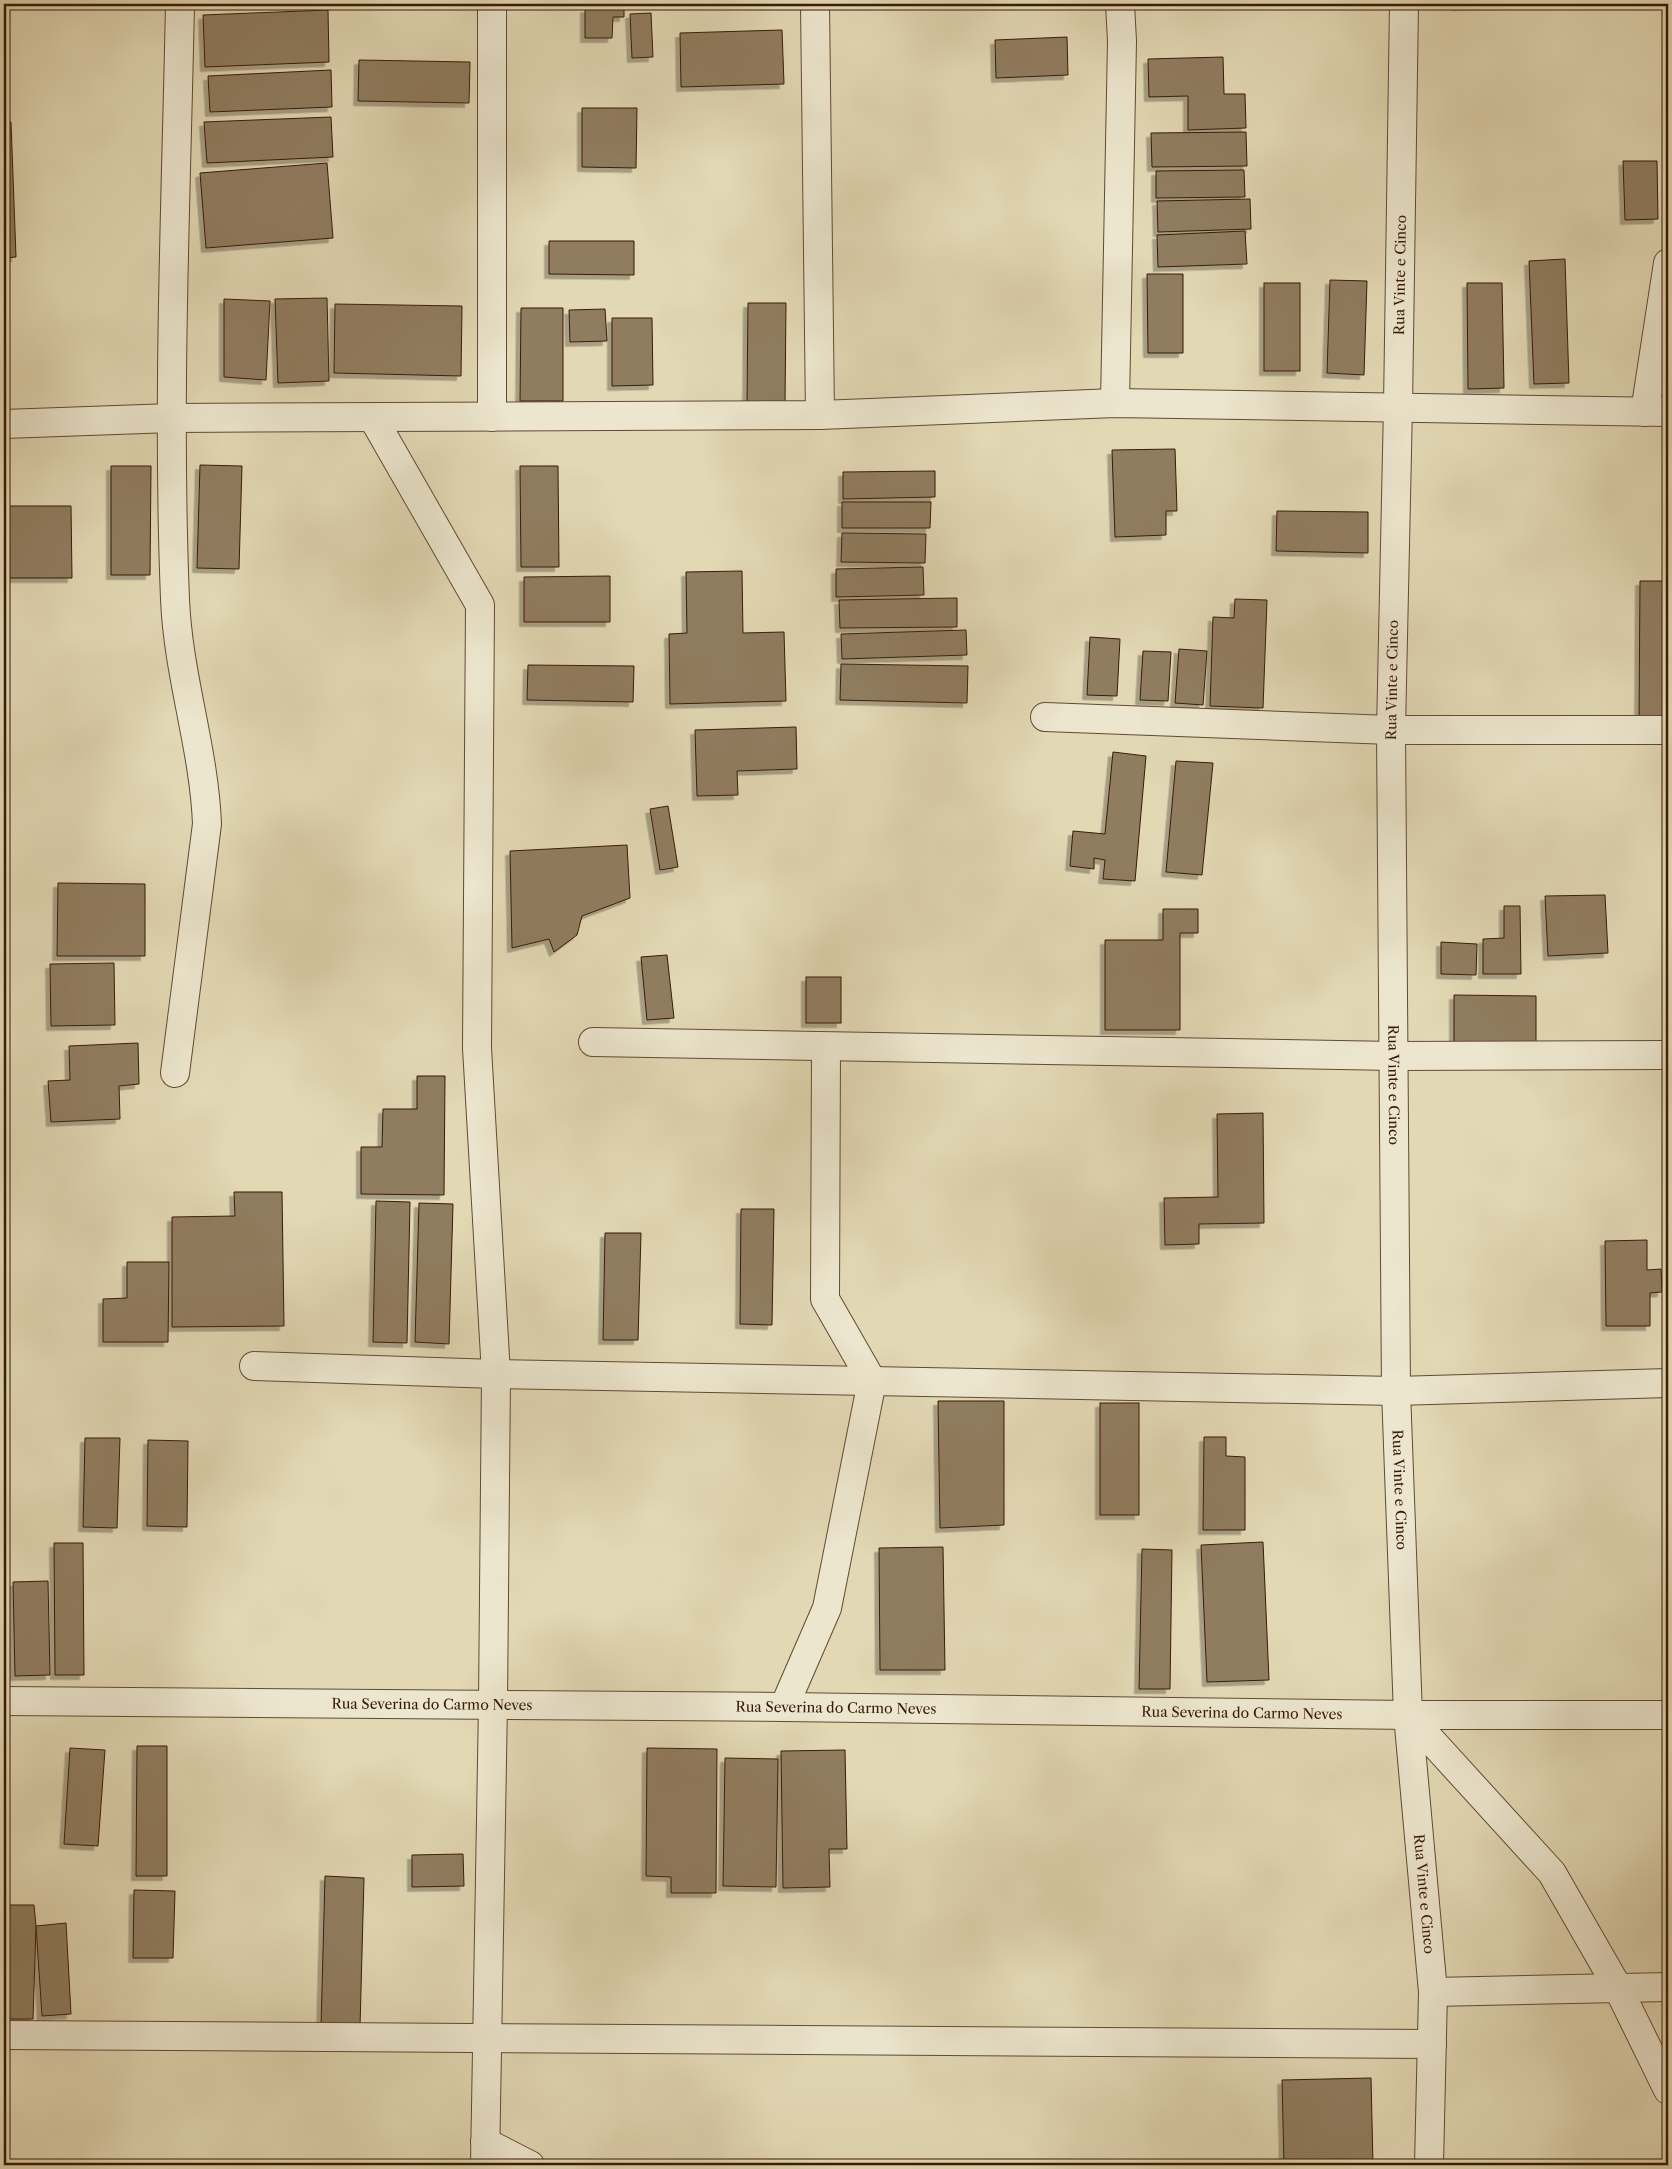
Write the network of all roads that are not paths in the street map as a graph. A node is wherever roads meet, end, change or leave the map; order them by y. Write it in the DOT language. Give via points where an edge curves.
graph roads {
  1 [pos="180,4"];
  2 [pos="492,4"];
  3 [pos="816,4"];
  4 [pos="1120,4"];
  5 [pos="1404,4"];
  6 [pos="1668,263"];
  7 [pos="1116,403"];
  8 [pos="1398,406"];
  9 [pos="1657,412"];
  10 [pos="820,415"];
  11 [pos="492,417"];
  12 [pos="172,418"];
  13 [pos="373,418"];
  14 [pos="4,424"];
  15 [pos="1045,717"];
  16 [pos="1391,730"];
  17 [pos="1668,730"];
  18 [pos="593,1042"];
  19 [pos="826,1046"];
  20 [pos="1668,1055"];
  21 [pos="1394,1056"];
  22 [pos="176,1074"];
  23 [pos="254,1366"];
  24 [pos="496,1374"];
  25 [pos="872,1381"];
  26 [pos="1668,1383"];
  27 [pos="1396,1391"];
  28 [pos="4,1700"];
  29 [pos="493,1704"];
  30 [pos="784,1707"];
  31 [pos="1408,1715"];
  32 [pos="1668,1715"];
  33 [pos="1668,1987"];
  34 [pos="1618,1988"];
  35 [pos="1433,1992"];
  36 [pos="4,2035"];
  37 [pos="486,2038"];
  38 [pos="1432,2044"];
  39 [pos="1668,2090"];
  40 [pos="485,2154"];
  41 [pos="530,2165"];
  42 [pos="1430,2165"];
  1 -- 12 [label="street"];
  2 -- 11 [label="street"];
  3 -- 10 [label="street"];
  4 -- 7 [label="street"];
  5 -- 8 [label="street, Rua Vinte e Cinco"];
  6 -- 9 [label="street"];
  7 -- 8 [label="street"];
  7 -- 10 [label="street"];
  8 -- 9 [label="street"];
  8 -- 16 [label="street, Rua Vinte e Cinco"];
  10 -- 11 [label="street"];
  11 -- 13 [label="street"];
  12 -- 13 [label="street"];
  12 -- 14 [label="street"];
  12 -- 22 [label="street" via="175,601 206,792 207,824"];
  13 -- 24 [label="street" via="480,605 477,1048"];
  15 -- 16 [label="street"];
  16 -- 17 [label="street"];
  16 -- 21 [label="street, Rua Vinte e Cinco"];
  18 -- 19 [label="street"];
  19 -- 21 [label="street"];
  19 -- 25 [label="street" via="826,1299"];
  20 -- 21 [label="street"];
  21 -- 27 [label="street, Rua Vinte e Cinco"];
  23 -- 24 [label="street"];
  24 -- 25 [label="street"];
  24 -- 29 [label="street"];
  25 -- 27 [label="street"];
  25 -- 30 [label="street" via="827,1608"];
  26 -- 27 [label="street"];
  27 -- 31 [label="street, Rua Vinte e Cinco"];
  28 -- 29 [label="street, Rua Severina do Carmo Neves"];
  29 -- 30 [label="street, Rua Severina do Carmo Neves"];
  29 -- 37 [label="street"];
  30 -- 31 [label="street, Rua Severina do Carmo Neves"];
  31 -- 32 [label="street, Rua Severina do Carmo Neves"];
  31 -- 34 [label="street" via="1552,1873"];
  31 -- 35 [label="street, Rua Vinte e Cinco"];
  33 -- 34 [label="street"];
  34 -- 35 [label="street"];
  34 -- 39 [label="street"];
  35 -- 38 [label="street, Rua Vinte e Cinco"];
  36 -- 37 [label="street"];
  37 -- 38 [label="street"];
  37 -- 40 [label="street"];
  38 -- 42 [label="street, Rua Vinte e Cinco"];
  40 -- 41 [label="street"];
}
